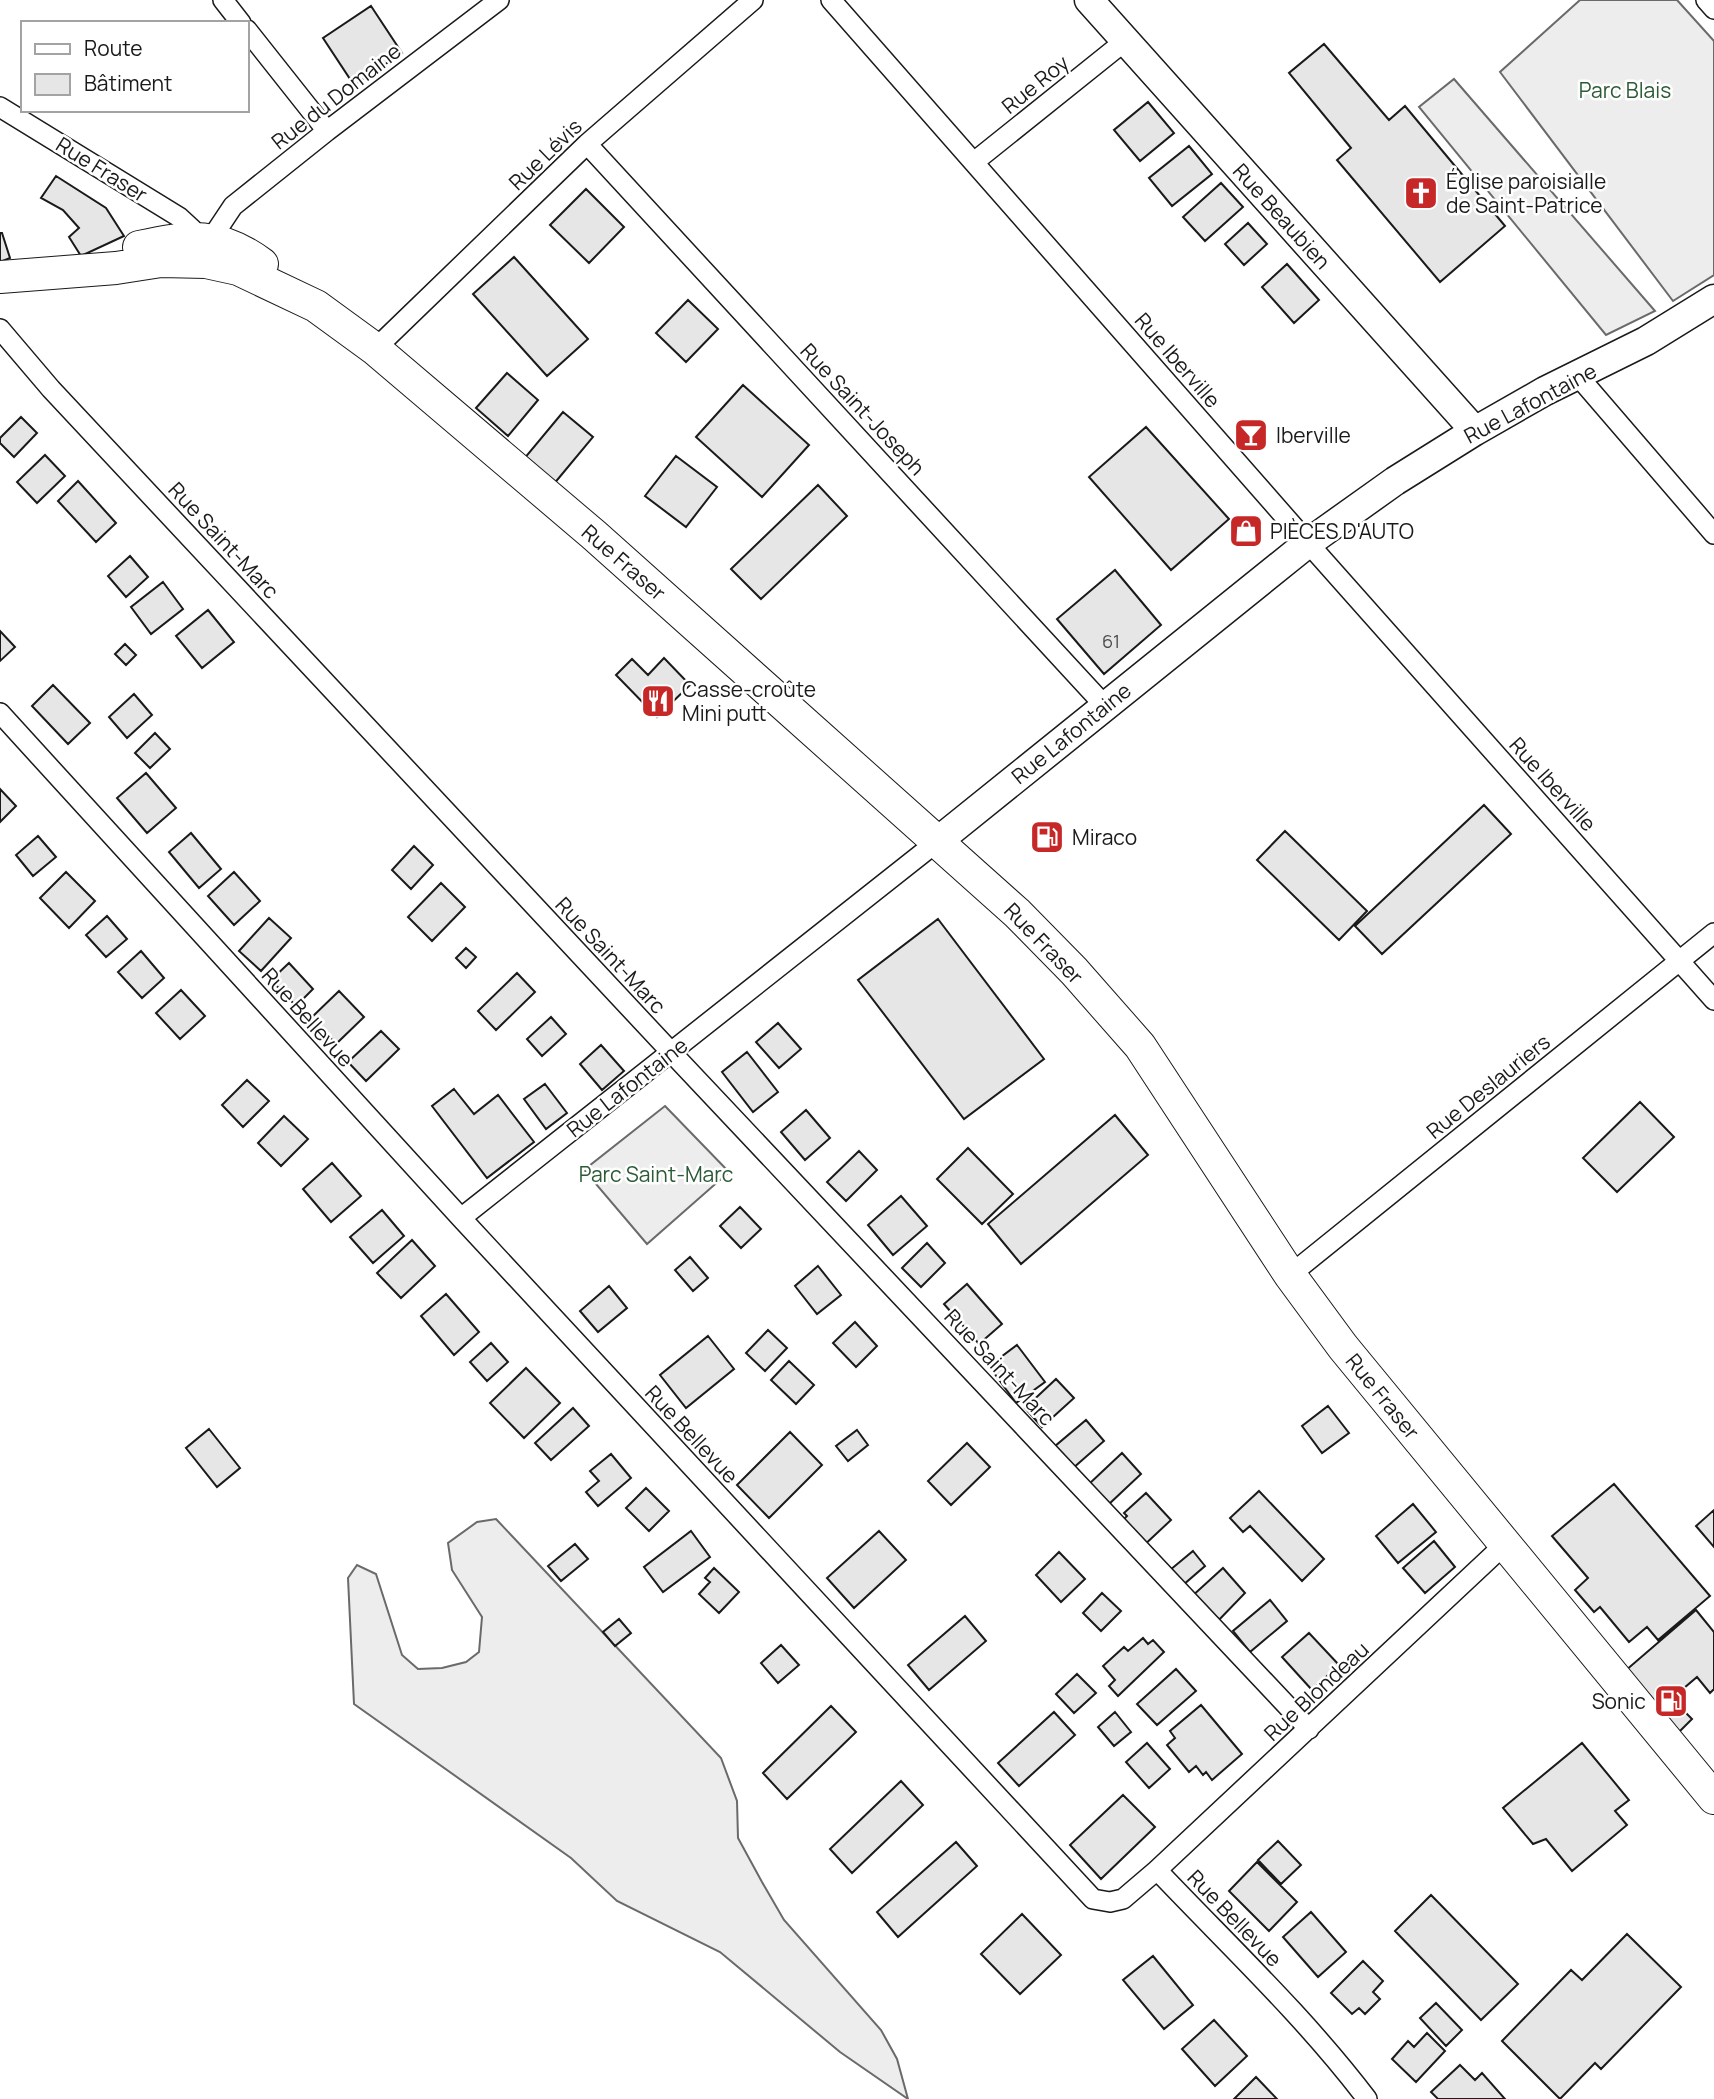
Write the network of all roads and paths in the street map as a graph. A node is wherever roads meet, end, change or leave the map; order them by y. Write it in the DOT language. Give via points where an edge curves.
graph roads {
  1 [pos="223,0"];
  2 [pos="499,0"];
  3 [pos="753,0"];
  4 [pos="831,0"];
  5 [pos="1089,0"];
  6 [pos="1706,0"];
  7 [pos="1714,9"];
  8 [pos="239,21"];
  9 [pos="248,31"];
  10 [pos="1125,41"];
  11 [pos="0,107"];
  12 [pos="327,131"];
  13 [pos="587,144"];
  14 [pos="974,162"];
  15 [pos="205,246"];
  16 [pos="0,277"];
  17 [pos="1714,299"];
  18 [pos="0,329"];
  19 [pos="375,349"];
  20 [pos="1578,376"];
  21 [pos="1475,431"];
  22 [pos="1714,534"];
  23 [pos="1308,543"];
  24 [pos="1105,706"];
  25 [pos="0,713"];
  26 [pos="937,841"];
  27 [pos="1714,933"];
  28 [pos="1680,961"];
  29 [pos="1714,1000"];
  30 [pos="671,1052"];
  31 [pos="461,1217"];
  32 [pos="1290,1275"];
  33 [pos="1504,1545"];
  34 [pos="1309,1729"];
  35 [pos="1714,1798"];
  36 [pos="1157,1870"];
  37 [pos="1367,2099"];
  1 -- 8 [label="street"];
  2 -- 12 [label="street, Rue du Domaine"];
  3 -- 13 [label="street, Rue Lévis"];
  4 -- 14 [label="street, Rue Iberville"];
  5 -- 10 [label="main road, Rue Beaubien"];
  6 -- 7 [label="street"];
  9 -- 12 [label="street"];
  10 -- 14 [label="street, Rue Roy"];
  10 -- 21 [label="main road, Rue Beaubien"];
  11 -- 15 [label="street, Rue Fraser" via="179,217"];
  12 -- 15 [label="street, Rue du Domaine" via="233,206"];
  13 -- 19 [label="street, Rue Lévis"];
  13 -- 24 [label="street, Rue Saint-Joseph"];
  14 -- 23 [label="street, Rue Iberville"];
  15 -- 16 [label="main road" via="161,261"];
  15 -- 19 [label="main road, Rue Fraser" via="238,269 316,306"];
  17 -- 20 [label="main road, Rue Lafontaine"];
  18 -- 30 [label="street, Rue Saint-Marc"];
  19 -- 26 [label="main road, Rue Fraser" via="594,536"];
  20 -- 21 [label="main road, Rue Lafontaine"];
  20 -- 22 [label="street"];
  21 -- 23 [label="main road, Rue Lafontaine"];
  23 -- 24 [label="main road, Rue Lafontaine"];
  23 -- 28 [label="street, Rue Iberville"];
  24 -- 26 [label="main road, Rue Lafontaine"];
  25 -- 31 [label="street, Rue Bellevue"];
  26 -- 30 [label="street, Rue Lafontaine"];
  26 -- 32 [label="main road, Rue Fraser" via="1074,971 1140,1046"];
  27 -- 28 [label="street, Rue Deslauriers"];
  28 -- 29 [label="street, Rue Iberville"];
  28 -- 32 [label="street, Rue Deslauriers"];
  30 -- 31 [label="street, Rue Lafontaine"];
  30 -- 34 [label="street, Rue Saint-Marc"];
  31 -- 36 [label="street, Rue Bellevue" via="1093,1899 1123,1899"];
  32 -- 33 [label="main road, Rue Fraser"];
  33 -- 34 [label="street, Rue Blondeau"];
  33 -- 35 [label="main road, Rue Fraser"];
  34 -- 36 [label="street, Rue Blondeau"];
  36 -- 37 [label="street, Rue Bellevue" via="1297,2014"];
}
